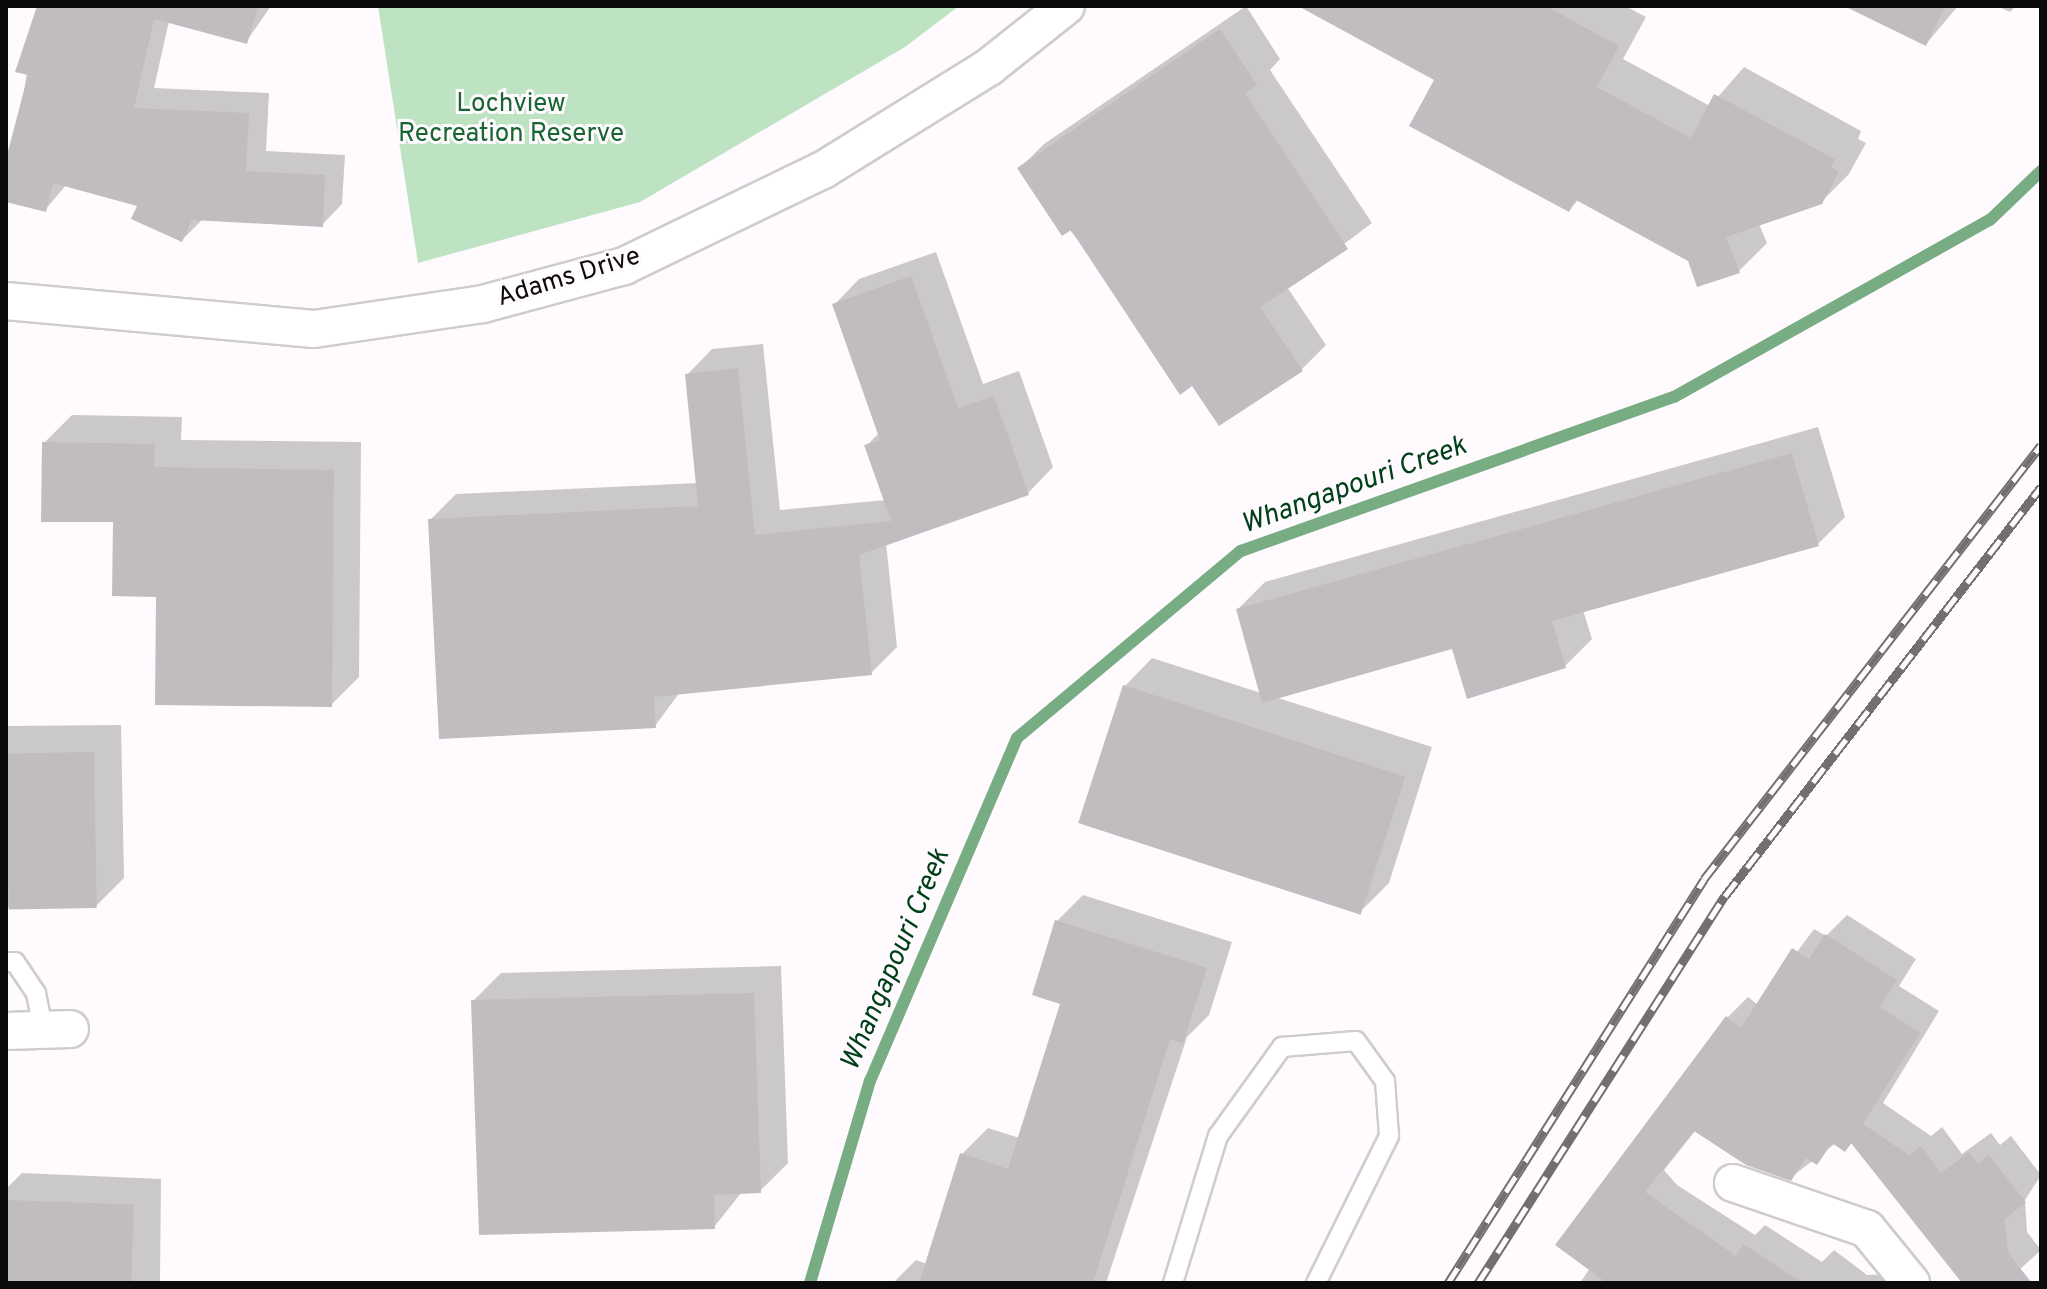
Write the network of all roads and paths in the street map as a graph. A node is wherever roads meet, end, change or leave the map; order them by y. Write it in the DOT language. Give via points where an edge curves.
graph roads {
  1 [pos="1066,6"];
  2 [pos="6,301"];
  3 [pos="6,962"];
  4 [pos="56,1029"];
  5 [pos="6,1031"];
  6 [pos="1733,1183"];
  7 [pos="1173,1283"];
  8 [pos="1316,1283"];
  9 [pos="1911,1283"];
  1 -- 2 [label="street, Adams Drive" via="989,67 823,170 624,266 483,304 314,329"];
  3 -- 4 [label="lane" via="15,962"];
  4 -- 5 [label="street"];
  6 -- 9 [label="street" via="1867,1229"];
  7 -- 8 [label="lane" via="1218,1136 1282,1047 1356,1041 1385,1081 1389,1136"];
}
